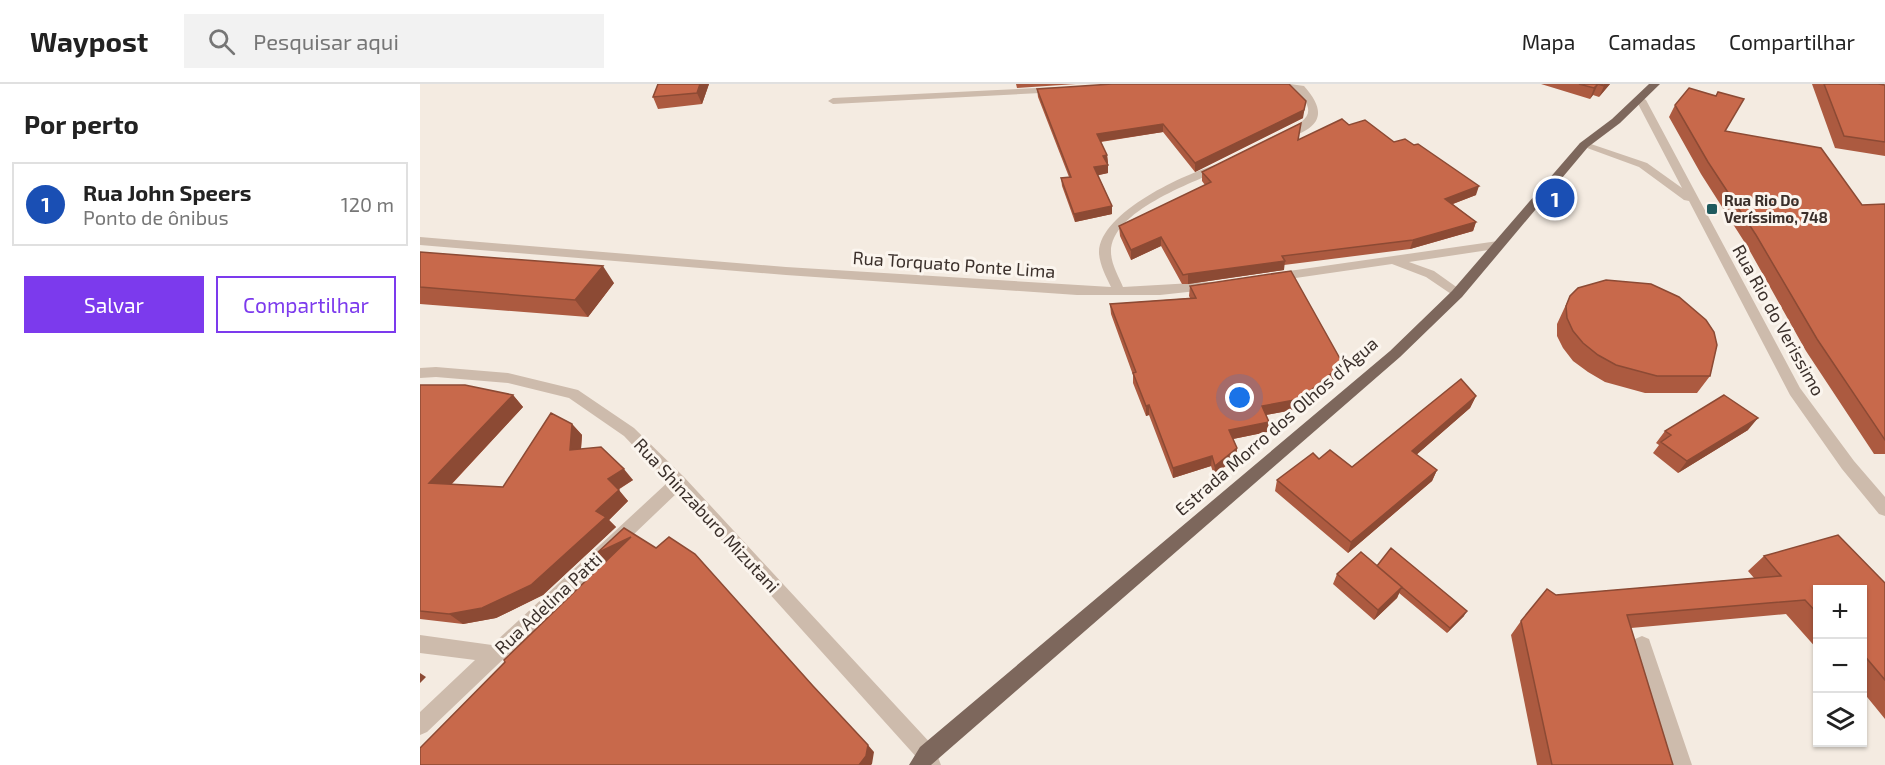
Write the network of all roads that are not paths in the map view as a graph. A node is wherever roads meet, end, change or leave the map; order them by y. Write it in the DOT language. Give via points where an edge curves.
graph roads {
  1 [pos="1294,84"];
  2 [pos="1655,84"];
  3 [pos="1009,89"];
  4 [pos="1067,90"];
  5 [pos="1641,100"];
  6 [pos="833,101"];
  7 [pos="1268,144"];
  8 [pos="1584,145"];
  9 [pos="1227,163"];
  10 [pos="1693,202"];
  11 [pos="420,241"];
  12 [pos="1498,245"];
  13 [pos="1392,260"];
  14 [pos="1267,278"];
  15 [pos="1222,285"];
  16 [pos="1119,292"];
  17 [pos="1457,294"];
  18 [pos="420,374"];
  19 [pos="678,482"];
  20 [pos="1885,509"];
  21 [pos="420,644"];
  22 [pos="1642,645"];
  23 [pos="494,654"];
  24 [pos="420,725"];
  25 [pos="926,761"];
  26 [pos="1682,765"];
  1 -- 7 [label="street" via="1315,106 1316,114 1299,129"];
  2 -- 5 [label="main road, Estrada Morro dos Olhos d'Água"];
  3 -- 4 [label="street"];
  3 -- 6 [label="street"];
  5 -- 8 [label="main road, Estrada Morro dos Olhos d'Água"];
  5 -- 10 [label="street, Rua Rio do Verissimo"];
  8 -- 10 [label="street, Rua Rio do Verissimo" via="1643,165"];
  8 -- 12 [label="main road, Estrada Morro dos Olhos d'Água"];
  9 -- 16 [label="street" via="1134,208 1112,230 1106,240 1106,252"];
  10 -- 20 [label="street, Rua Rio do Verissimo" via="1795,391"];
  11 -- 16 [label="street, Rua Torquato Ponte Lima" via="786,271"];
  12 -- 13 [label="street"];
  12 -- 17 [label="main road, Estrada Morro dos Olhos d'Água"];
  13 -- 14 [label="street"];
  13 -- 17 [label="street" via="1430,274"];
  15 -- 16 [label="street, Rua Torquato Ponte Lima"];
  17 -- 25 [label="main road, Estrada Morro dos Olhos d'Água" via="1395,354"];
  18 -- 19 [label="street, Rua Shinzaburo Mizutani" via="508,378 573,394 629,432"];
  19 -- 23 [label="street, Rua Adelina Patti"];
  19 -- 25 [label="street, Rua Shinzaburo Mizutani"];
  21 -- 23 [label="street"];
  22 -- 26 [label="street"];
  23 -- 24 [label="street, Rua Adelina Patti"];
}
